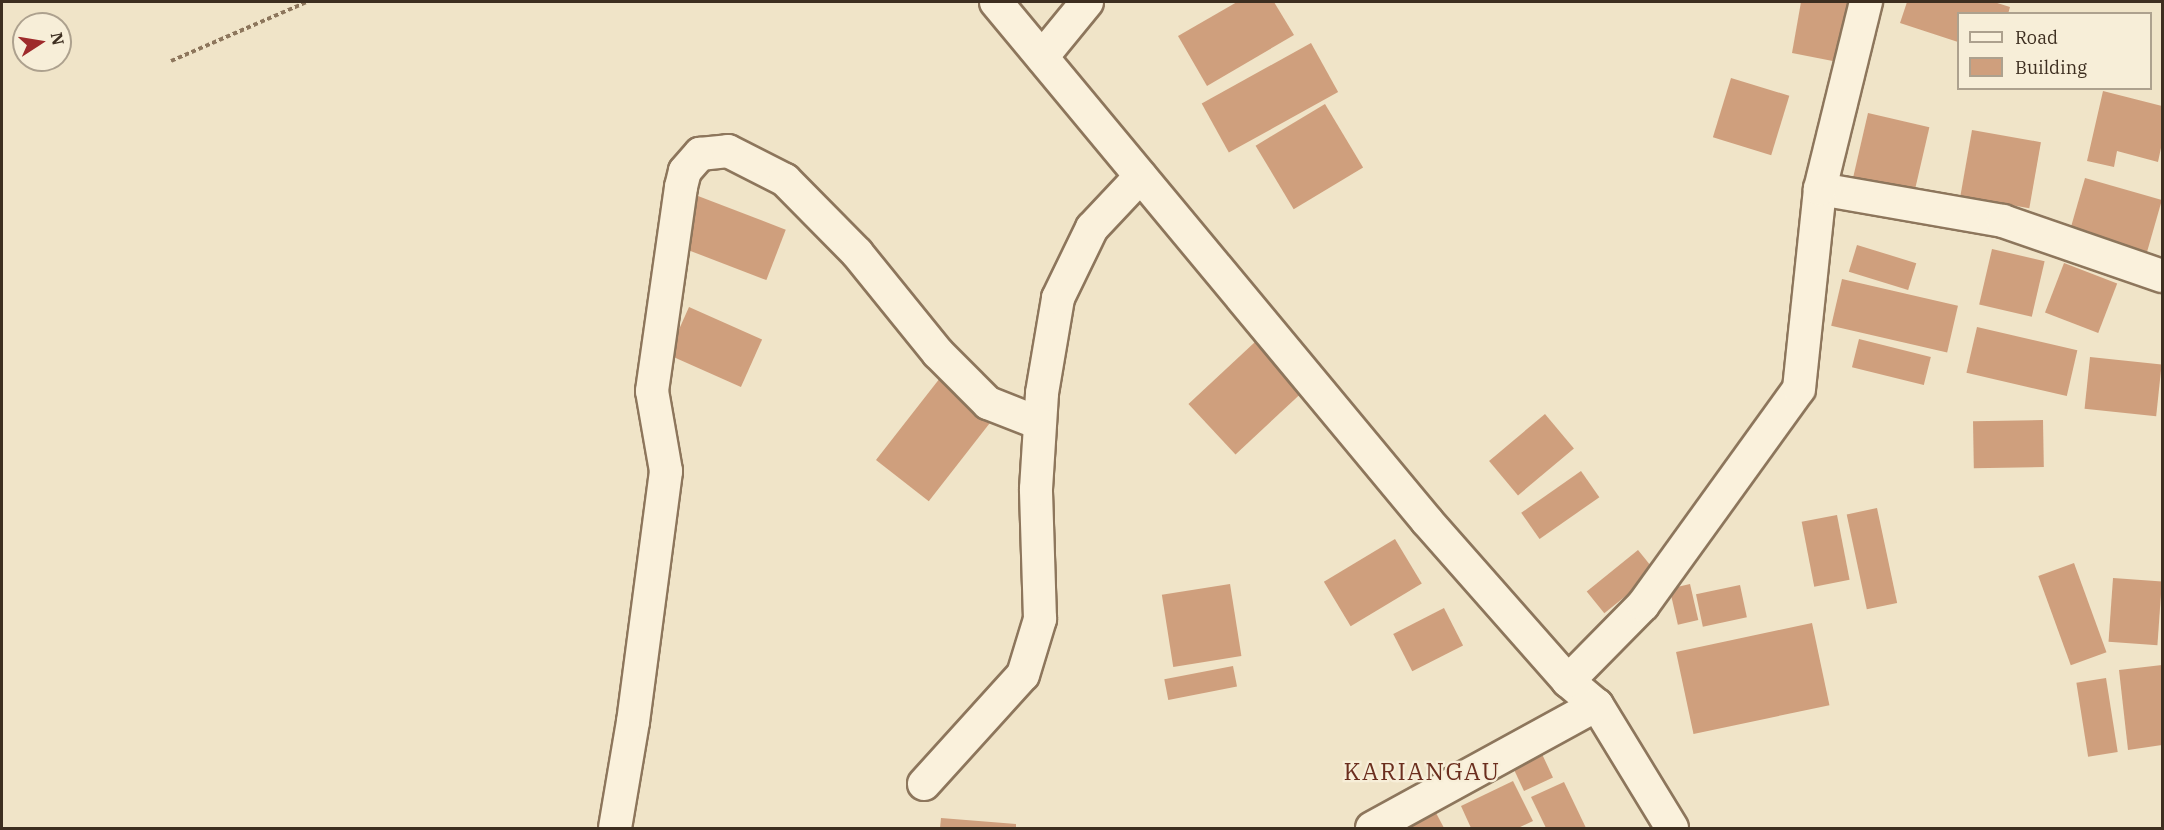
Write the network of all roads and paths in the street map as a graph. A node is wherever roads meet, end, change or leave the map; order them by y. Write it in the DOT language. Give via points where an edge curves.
graph roads {
  1 [pos="307,2"];
  2 [pos="996,2"];
  3 [pos="1087,2"];
  4 [pos="1866,2"];
  5 [pos="1042,57"];
  6 [pos="171,61"];
  7 [pos="1141,176"];
  8 [pos="1820,189"];
  9 [pos="2163,276"];
  10 [pos="1040,423"];
  11 [pos="1568,681"];
  12 [pos="1597,705"];
  13 [pos="924,784"];
  14 [pos="615,828"];
  15 [pos="1372,828"];
  16 [pos="1672,828"];
  1 -- 6 [label="path"];
  2 -- 5 [label="street"];
  3 -- 5 [label="street"];
  4 -- 8 [label="street"];
  5 -- 7 [label="street"];
  7 -- 10 [label="street" via="1092,228 1058,298"];
  7 -- 11 [label="street" via="1427,521"];
  8 -- 9 [label="street" via="2003,221"];
  8 -- 11 [label="street" via="1799,389 1643,605"];
  10 -- 13 [label="street" via="1036,489 1040,619 1023,675"];
  10 -- 14 [label="street" via="988,403 938,353 857,253 785,180 728,152 700,154 685,171 681,187 652,391 666,471"];
  11 -- 12 [label="street"];
  12 -- 15 [label="street"];
  12 -- 16 [label="street"];
}
